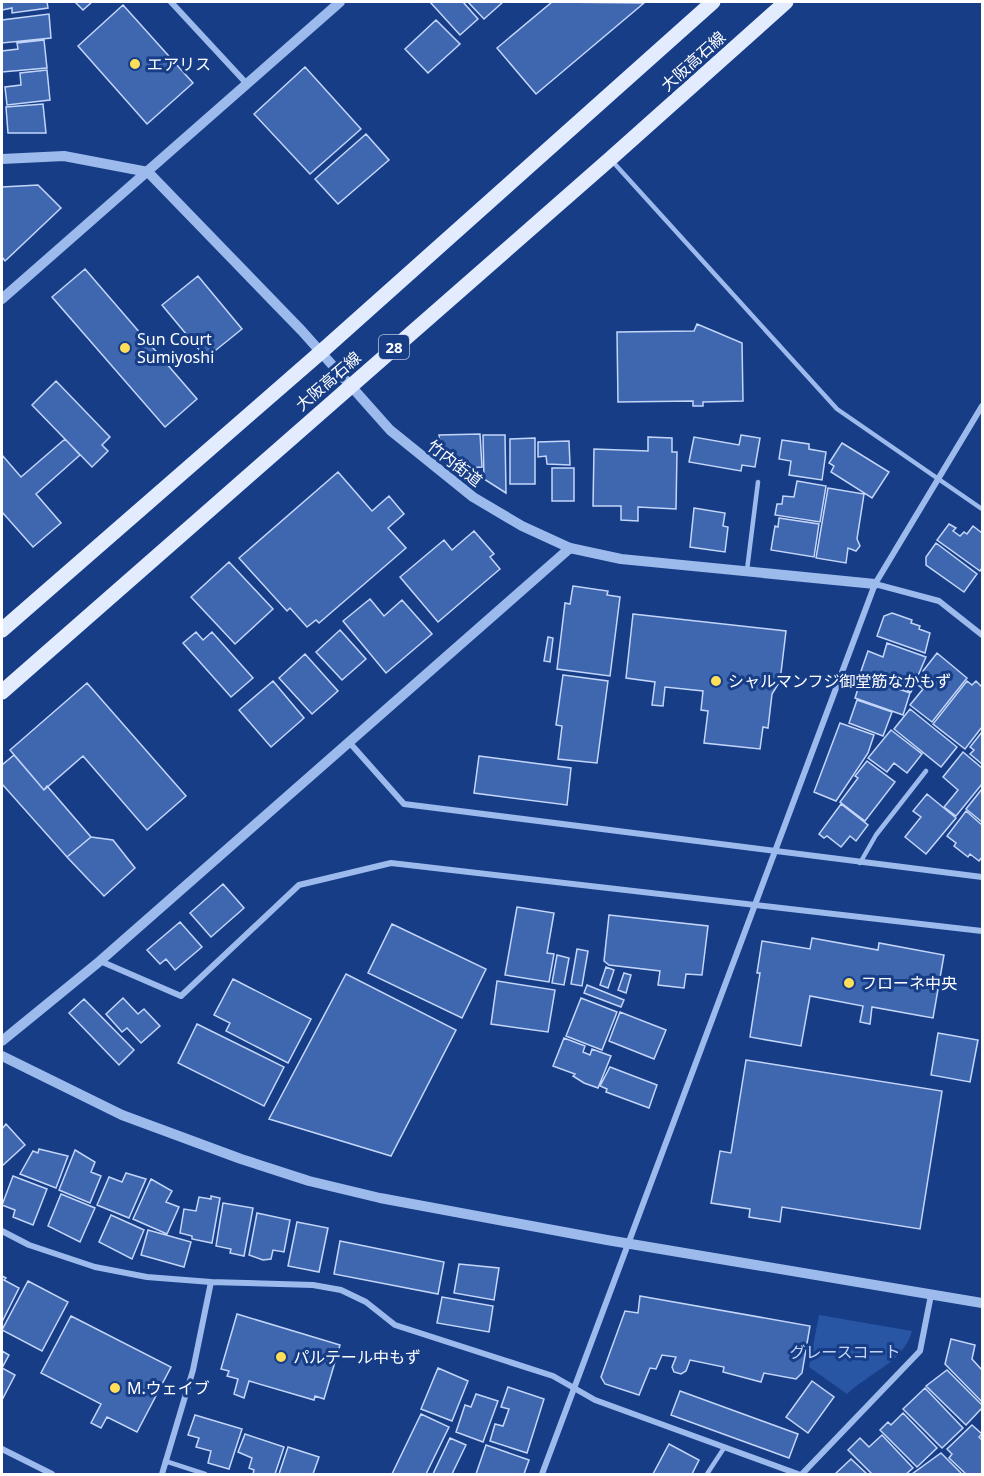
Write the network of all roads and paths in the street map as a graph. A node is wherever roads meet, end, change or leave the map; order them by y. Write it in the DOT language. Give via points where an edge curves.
graph roads {
  1 [pos="171,2"];
  2 [pos="340,2"];
  3 [pos="713,2"];
  4 [pos="786,2"];
  5 [pos="247,84"];
  6 [pos="2,159"];
  7 [pos="610,159"];
  8 [pos="148,172"];
  9 [pos="2,300"];
  10 [pos="321,352"];
  11 [pos="349,386"];
  12 [pos="982,406"];
  13 [pos="940,477"];
  14 [pos="758,482"];
  15 [pos="982,509"];
  16 [pos="570,548"];
  17 [pos="746,573"];
  18 [pos="875,584"];
  19 [pos="2,630"];
  20 [pos="982,635"];
  21 [pos="2,692"];
  22 [pos="350,742"];
  23 [pos="926,771"];
  24 [pos="773,851"];
  25 [pos="860,863"];
  26 [pos="982,877"];
  27 [pos="753,906"];
  28 [pos="982,931"];
  29 [pos="100,961"];
  30 [pos="2,1041"];
  31 [pos="2,1056"];
  32 [pos="2,1231"];
  33 [pos="629,1244"];
  34 [pos="211,1282"];
  35 [pos="931,1294"];
  36 [pos="982,1303"];
  37 [pos="574,1387"];
  38 [pos="724,1448"];
  39 [pos="2,1449"];
  40 [pos="165,1461"];
  41 [pos="52,1474"];
  42 [pos="162,1474"];
  43 [pos="205,1474"];
  44 [pos="542,1474"];
  45 [pos="707,1474"];
  46 [pos="800,1474"];
  1 -- 5 [label="street"];
  2 -- 5 [label="street"];
  3 -- 10 [label="main road, 大阪高石線"];
  4 -- 7 [label="main road, 大阪高石線 / 28"];
  5 -- 8 [label="street"];
  6 -- 8 [label="street" via="64,156"];
  7 -- 11 [label="main road, 大阪高石線 / 28"];
  7 -- 13 [label="lane" via="837,409"];
  8 -- 9 [label="street"];
  8 -- 10 [label="street, 竹内街道"];
  10 -- 11 [label="street, 竹内街道"];
  10 -- 19 [label="main road, 大阪高石線"];
  11 -- 16 [label="street, 竹内街道" via="390,430 473,497"];
  11 -- 21 [label="main road, 大阪高石線 / 28"];
  12 -- 13 [label="street"];
  13 -- 15 [label="lane"];
  13 -- 18 [label="street"];
  14 -- 17 [label="lane"];
  16 -- 17 [label="street, 竹内街道" via="621,559"];
  16 -- 22 [label="street"];
  17 -- 18 [label="street, 竹内街道"];
  18 -- 20 [label="street, 竹内街道" via="939,601"];
  18 -- 24 [label="street"];
  22 -- 24 [label="street" via="404,804"];
  22 -- 29 [label="street"];
  23 -- 25 [label="lane" via="876,835"];
  24 -- 25 [label="street"];
  24 -- 27 [label="street"];
  25 -- 26 [label="street"];
  27 -- 28 [label="street"];
  27 -- 29 [label="street" via="391,863 299,885 181,996"];
  27 -- 33 [label="street"];
  29 -- 30 [label="street"];
  31 -- 33 [label="street" via="122,1115 309,1181"];
  32 -- 34 [label="street" via="95,1267 147,1277"];
  33 -- 35 [label="street"];
  33 -- 37 [label="street"];
  34 -- 37 [label="street" via="313,1285 341,1290 366,1302 395,1325 554,1376"];
  34 -- 40 [label="street" via="193,1370"];
  35 -- 36 [label="street"];
  35 -- 46 [label="street" via="920,1351"];
  37 -- 38 [label="street" via="595,1400"];
  37 -- 44 [label="street"];
  38 -- 45 [label="lane"];
  38 -- 46 [label="street"];
  39 -- 41 [label="street"];
  40 -- 42 [label="street"];
  40 -- 43 [label="lane"];
}
